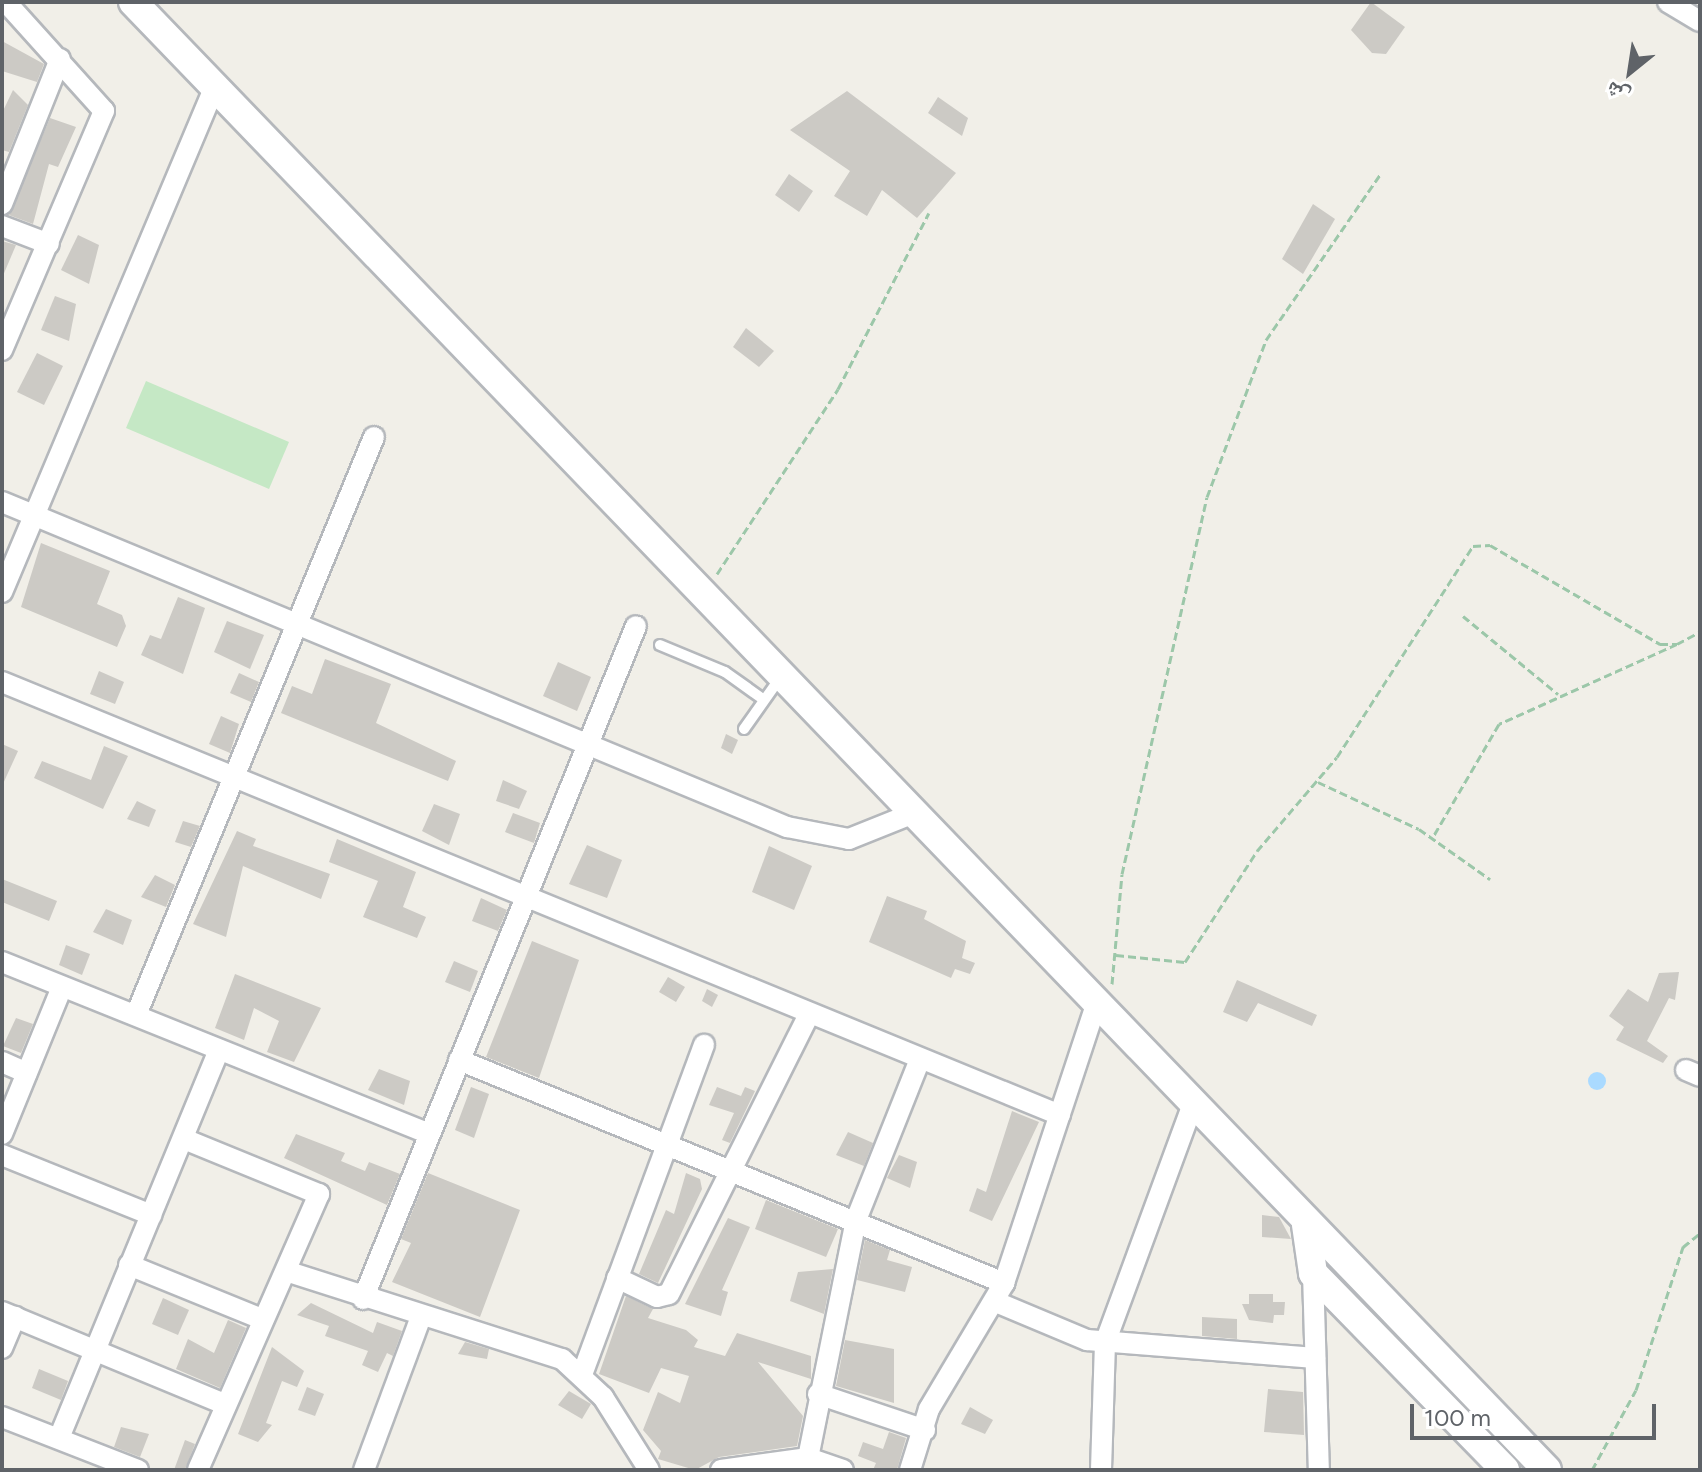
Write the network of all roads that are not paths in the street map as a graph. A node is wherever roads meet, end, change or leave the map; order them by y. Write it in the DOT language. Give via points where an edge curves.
graph roads {
  1 [pos="6,2"];
  2 [pos="133,2"];
  3 [pos="1668,2"];
  4 [pos="1700,21"];
  5 [pos="60,59"];
  6 [pos="215,86"];
  7 [pos="2,204"];
  8 [pos="2,226"];
  9 [pos="49,244"];
  10 [pos="2,350"];
  11 [pos="374,437"];
  12 [pos="2,502"];
  13 [pos="34,515"];
  14 [pos="2,592"];
  15 [pos="298,626"];
  16 [pos="636,626"];
  17 [pos="660,645"];
  18 [pos="2,682"];
  19 [pos="770,687"];
  20 [pos="744,729"];
  21 [pos="586,748"];
  22 [pos="236,777"];
  23 [pos="914,813"];
  24 [pos="526,895"];
  25 [pos="2,962"];
  26 [pos="62,987"];
  27 [pos="1102,1006"];
  28 [pos="136,1015"];
  29 [pos="809,1015"];
  30 [pos="704,1045"];
  31 [pos="219,1050"];
  32 [pos="920,1059"];
  33 [pos="459,1060"];
  34 [pos="2,1062"];
  35 [pos="27,1073"];
  36 [pos="1193,1104"];
  37 [pos="1060,1115"];
  38 [pos="2,1134"];
  39 [pos="430,1134"];
  40 [pos="184,1139"];
  41 [pos="663,1144"];
  42 [pos="2,1155"];
  43 [pos="731,1174"];
  44 [pos="151,1215"];
  45 [pos="856,1220"];
  46 [pos="1306,1225"];
  47 [pos="129,1265"];
  48 [pos="1356,1270"];
  49 [pos="286,1271"];
  50 [pos="617,1278"];
  51 [pos="1322,1283"];
  52 [pos="1000,1293"];
  53 [pos="363,1299"];
  54 [pos="8,1314"];
  55 [pos="421,1317"];
  56 [pos="262,1319"];
  57 [pos="1105,1343"];
  58 [pos="2,1348"];
  59 [pos="95,1350"];
  60 [pos="1315,1358"];
  61 [pos="583,1372"];
  62 [pos="818,1394"];
  63 [pos="224,1404"];
  64 [pos="2,1417"];
  65 [pos="925,1430"];
  66 [pos="59,1438"];
  67 [pos="808,1458"];
  68 [pos="1485,1459"];
  69 [pos="129,1469"];
  70 [pos="198,1470"];
  71 [pos="364,1470"];
  72 [pos="649,1470"];
  73 [pos="721,1470"];
  74 [pos="843,1470"];
  75 [pos="910,1470"];
  76 [pos="1101,1470"];
  77 [pos="1319,1470"];
  78 [pos="1505,1470"];
  79 [pos="1547,1470"];
  1 -- 5 [label="street"];
  2 -- 6 [label="street"];
  3 -- 4 [label="street"];
  5 -- 7 [label="street"];
  5 -- 9 [label="street" via="104,111"];
  6 -- 13 [label="street"];
  6 -- 19 [label="street" via="702,597"];
  8 -- 9 [label="street"];
  9 -- 10 [label="street"];
  11 -- 15 [label="street"];
  12 -- 13 [label="street"];
  13 -- 14 [label="street"];
  13 -- 15 [label="street"];
  15 -- 21 [label="street"];
  15 -- 22 [label="street"];
  16 -- 21 [label="street"];
  17 -- 19 [label="lane"];
  18 -- 22 [label="street"];
  19 -- 20 [label="lane"];
  19 -- 23 [label="street"];
  21 -- 23 [label="street" via="833,841"];
  21 -- 24 [label="street"];
  22 -- 24 [label="street"];
  22 -- 28 [label="street"];
  23 -- 27 [label="street"];
  24 -- 29 [label="street"];
  24 -- 33 [label="street"];
  25 -- 26 [label="street"];
  26 -- 28 [label="street"];
  26 -- 35 [label="street"];
  27 -- 36 [label="street"];
  27 -- 37 [label="street"];
  28 -- 31 [label="street"];
  29 -- 32 [label="street"];
  29 -- 43 [label="street"];
  30 -- 41 [label="street"];
  31 -- 39 [label="street"];
  31 -- 40 [label="street"];
  32 -- 37 [label="street"];
  32 -- 45 [label="street"];
  33 -- 39 [label="street"];
  33 -- 41 [label="street"];
  34 -- 35 [label="street"];
  35 -- 38 [label="street"];
  36 -- 46 [label="street"];
  36 -- 57 [label="street"];
  37 -- 52 [label="street"];
  39 -- 53 [label="street"];
  40 -- 44 [label="street"];
  40 -- 49 [label="street" via="319,1194"];
  41 -- 43 [label="street"];
  41 -- 50 [label="street"];
  42 -- 44 [label="street"];
  43 -- 45 [label="street"];
  43 -- 50 [label="street" via="669,1294 657,1297"];
  44 -- 47 [label="street"];
  45 -- 52 [label="street"];
  45 -- 62 [label="street"];
  46 -- 48 [label="street"];
  46 -- 51 [label="street"];
  47 -- 56 [label="street"];
  47 -- 59 [label="street"];
  48 -- 51 [label="street"];
  48 -- 79 [label="street"];
  49 -- 53 [label="street"];
  49 -- 56 [label="street"];
  50 -- 61 [label="street"];
  51 -- 60 [label="street"];
  51 -- 68 [label="street"];
  52 -- 57 [label="street" via="1054,1331"];
  52 -- 65 [label="street" via="929,1409"];
  53 -- 55 [label="street"];
  54 -- 58 [label="street"];
  54 -- 59 [label="street"];
  55 -- 61 [label="street" via="529,1345"];
  55 -- 71 [label="street"];
  56 -- 63 [label="street"];
  57 -- 60 [label="street"];
  57 -- 76 [label="street"];
  59 -- 63 [label="street"];
  59 -- 66 [label="street"];
  60 -- 77 [label="street"];
  61 -- 72 [label="street"];
  62 -- 65 [label="street"];
  62 -- 67 [label="street"];
  63 -- 70 [label="street"];
  64 -- 66 [label="street"];
  65 -- 75 [label="street"];
  66 -- 69 [label="street"];
  67 -- 73 [label="street"];
  67 -- 74 [label="street"];
  68 -- 78 [label="street"];
}
